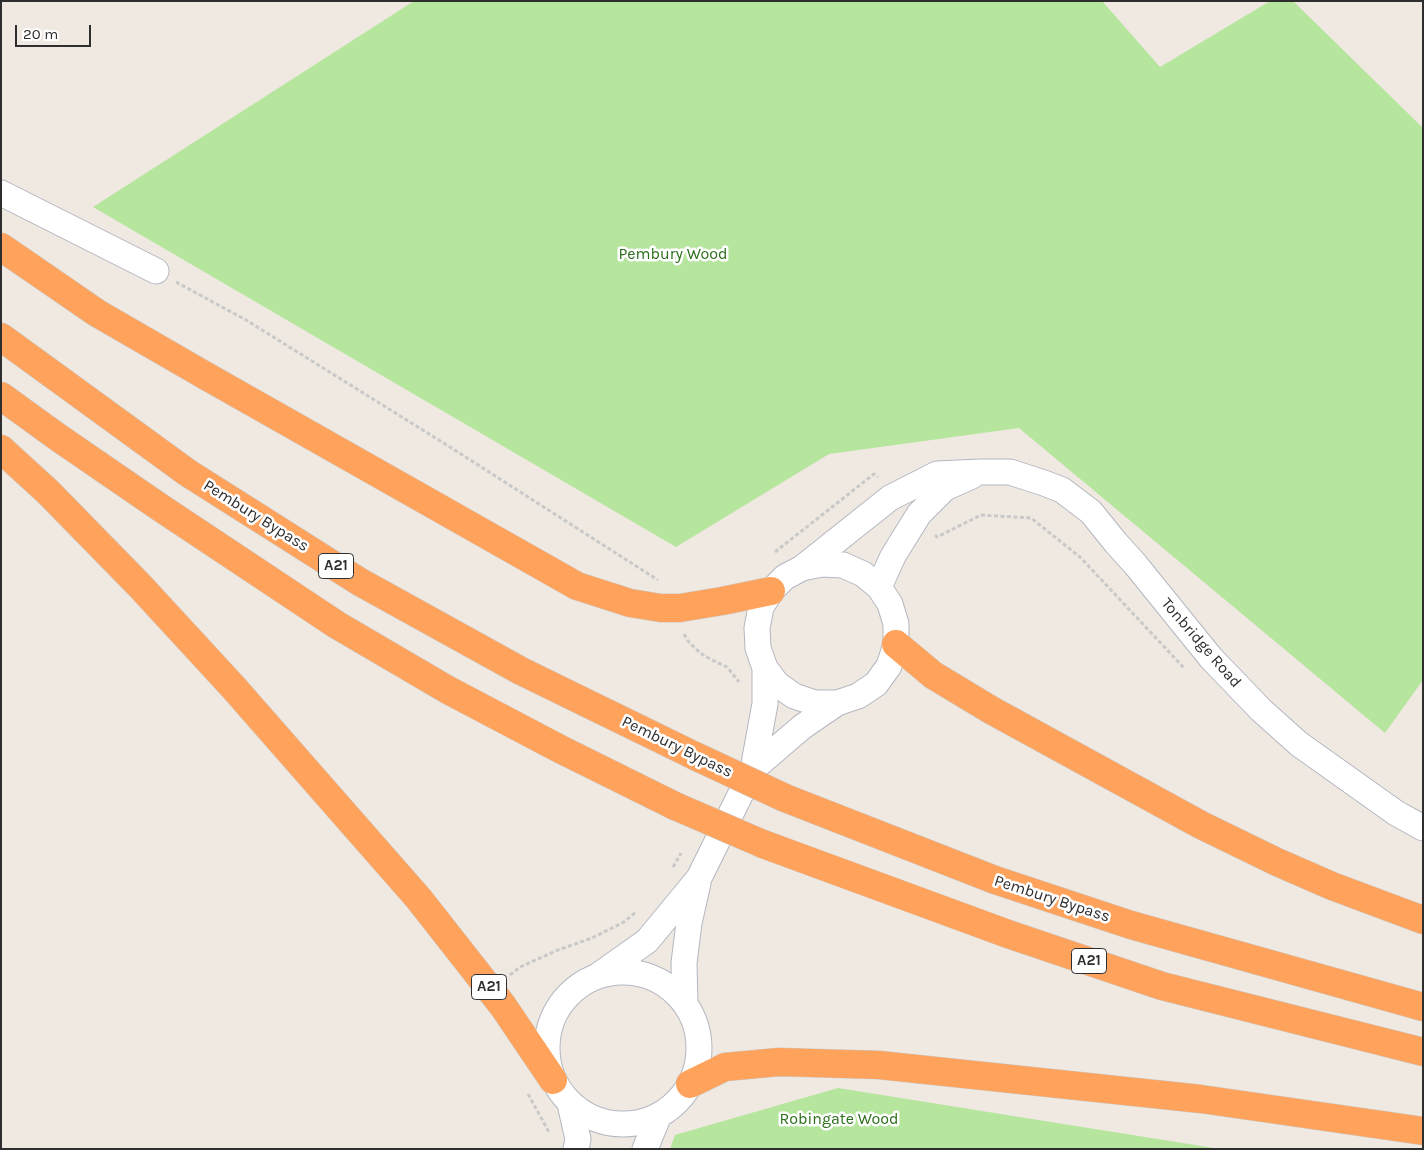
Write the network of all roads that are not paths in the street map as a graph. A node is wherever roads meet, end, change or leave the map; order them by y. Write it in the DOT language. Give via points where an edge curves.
graph roads {
  1 [pos="1,193"];
  2 [pos="1,247"];
  3 [pos="156,271"];
  4 [pos="1,337"];
  5 [pos="1,396"];
  6 [pos="1,449"];
  7 [pos="981,472"];
  8 [pos="802,568"];
  9 [pos="879,587"];
  10 [pos="771,591"];
  11 [pos="896,644"];
  12 [pos="765,668"];
  13 [pos="837,703"];
  14 [pos="753,769"];
  15 [pos="1423,828"];
  16 [pos="699,878"];
  17 [pos="1423,920"];
  18 [pos="594,978"];
  19 [pos="685,1004"];
  20 [pos="1423,1008"];
  21 [pos="1423,1052"];
  22 [pos="553,1080"];
  23 [pos="690,1084"];
  24 [pos="570,1104"];
  25 [pos="660,1115"];
  26 [pos="1423,1131"];
  27 [pos="576,1149"];
  28 [pos="645,1149"];
  1 -- 3 [label="street"];
  2 -- 10 [label="highway" via="98,313 181,362 577,586 630,603 661,608 680,608"];
  4 -- 20 [label="highway, Pembury Bypass / A21, bridge" via="188,473 360,582 521,671 695,756 785,798 995,880 1131,925"];
  5 -- 21 [label="highway, A21, bridge" via="337,625 448,690 675,806 763,844 1008,934 1162,986"];
  6 -- 22 [label="highway, A21" via="140,586 312,776 418,899 503,1006"];
  7 -- 8 [label="street, Tonbridge Road" via="936,474 890,498"];
  7 -- 9 [label="street, Tonbridge Road" via="945,488 917,517"];
  7 -- 15 [label="street, Tonbridge Road" via="1010,472 1062,490 1077,500 1091,512 1211,658 1262,710 1299,744 1396,813"];
  8 -- 9 [label="street" via="822,564 843,565 863,574"];
  8 -- 10 [label="street" via="784,577"];
  9 -- 11 [label="street" via="890,604 896,624"];
  10 -- 12 [label="street" via="761,607 757,628 758,648"];
  11 -- 13 [label="street" via="889,666 876,684 858,696"];
  11 -- 17 [label="highway" via="933,675 991,710 1201,825 1332,886"];
  12 -- 13 [label="street" via="777,684 794,696 815,703"];
  12 -- 14 [label="street" via="765,704"];
  13 -- 14 [label="street" via="802,727"];
  14 -- 16 [label="street"];
  16 -- 18 [label="street" via="647,941"];
  16 -- 19 [label="street" via="684,963"];
  18 -- 19 [label="street" via="619,972 644,975 667,986"];
  18 -- 22 [label="street" via="574,990 554,1016 548,1032 547,1056"];
  19 -- 23 [label="street" via="695,1023 699,1043 697,1064"];
  22 -- 24 [label="street"];
  23 -- 25 [label="street" via="677,1102"];
  23 -- 26 [label="highway" via="725,1067 770,1062 880,1065 1201,1099"];
  24 -- 25 [label="street" via="590,1117 613,1124 637,1124"];
  24 -- 27 [label="street" via="578,1139"];
  25 -- 28 [label="street"];
}
